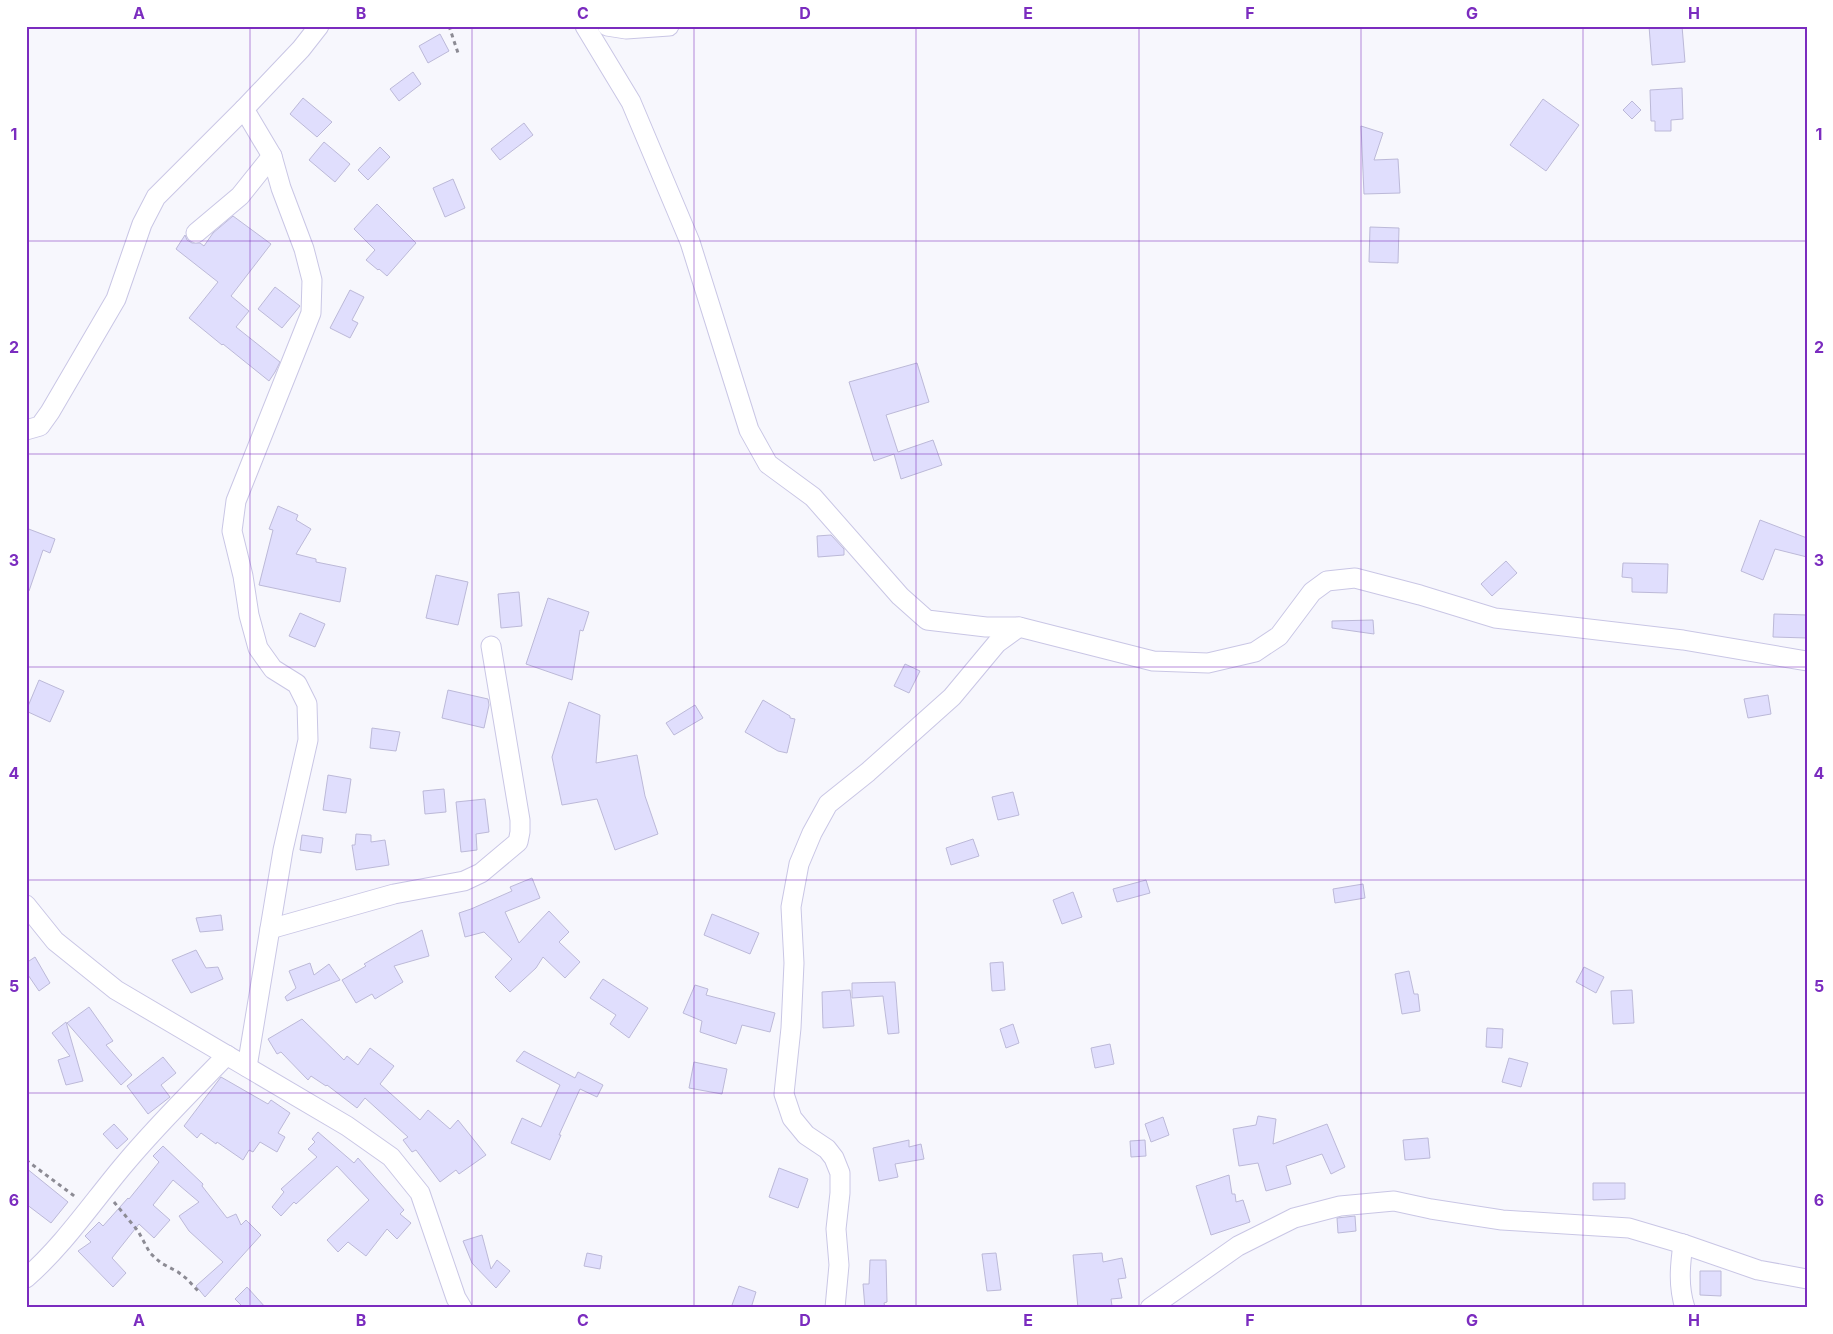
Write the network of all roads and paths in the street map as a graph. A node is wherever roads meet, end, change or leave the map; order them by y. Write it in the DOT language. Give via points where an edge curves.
graph roads {
  1 [pos="319,26"];
  2 [pos="449,26"];
  3 [pos="585,26"];
  4 [pos="607,26"];
  5 [pos="669,26"];
  6 [pos="459,56"];
  7 [pos="244,109"];
  8 [pos="272,156"];
  9 [pos="196,233"];
  10 [pos="26,430"];
  11 [pos="1019,627"];
  12 [pos="491,646"];
  13 [pos="1807,661"];
  14 [pos="26,905"];
  15 [pos="270,929"];
  16 [pos="228,1055"];
  17 [pos="247,1066"];
  18 [pos="26,1160"];
  19 [pos="106,1186"];
  20 [pos="90,1208"];
  21 [pos="1684,1244"];
  22 [pos="26,1278"];
  23 [pos="1807,1279"];
  24 [pos="198,1292"];
  25 [pos="462,1308"];
  26 [pos="835,1308"];
  27 [pos="1150,1308"];
  28 [pos="1684,1308"];
  1 -- 7 [label="street" via="301,50"];
  2 -- 6 [label="path"];
  3 -- 11 [label="street" via="631,102 690,242 749,430 768,464 813,497 900,596 927,620 986,628"];
  4 -- 5 [label="street" via="626,29"];
  7 -- 8 [label="street"];
  7 -- 10 [label="street" via="156,197 142,224 116,299 50,412 40,426"];
  8 -- 9 [label="street" via="240,196"];
  8 -- 15 [label="street" via="312,280 311,313 236,501 232,531 258,648 273,669 297,684 307,704 308,740 283,850"];
  11 -- 13 [label="street" via="1153,661 1208,663 1255,652 1279,636 1312,592 1327,581 1355,578 1495,618 1684,640"];
  11 -- 26 [label="street" via="997,643 952,697 828,804 799,864 791,907 794,963 784,1094 792,1118 806,1135 827,1149 840,1173"];
  12 -- 15 [label="street" via="520,820 518,842 481,873 464,881 394,894"];
  14 -- 16 [label="street" via="55,941 116,990"];
  15 -- 17 [label="street"];
  16 -- 17 [label="street"];
  16 -- 19 [label="street" via="153,1130"];
  17 -- 25 [label="street" via="347,1126 391,1157 420,1193"];
  18 -- 20 [label="path"];
  19 -- 20 [label="street"];
  19 -- 24 [label="path" via="150,1253 187,1279"];
  20 -- 22 [label="street"];
  21 -- 23 [label="street" via="1758,1270"];
  21 -- 27 [label="street" via="1629,1228 1502,1220 1394,1201 1340,1206 1294,1218 1238,1246"];
  21 -- 28 [label="street" via="1679,1273"];
}
